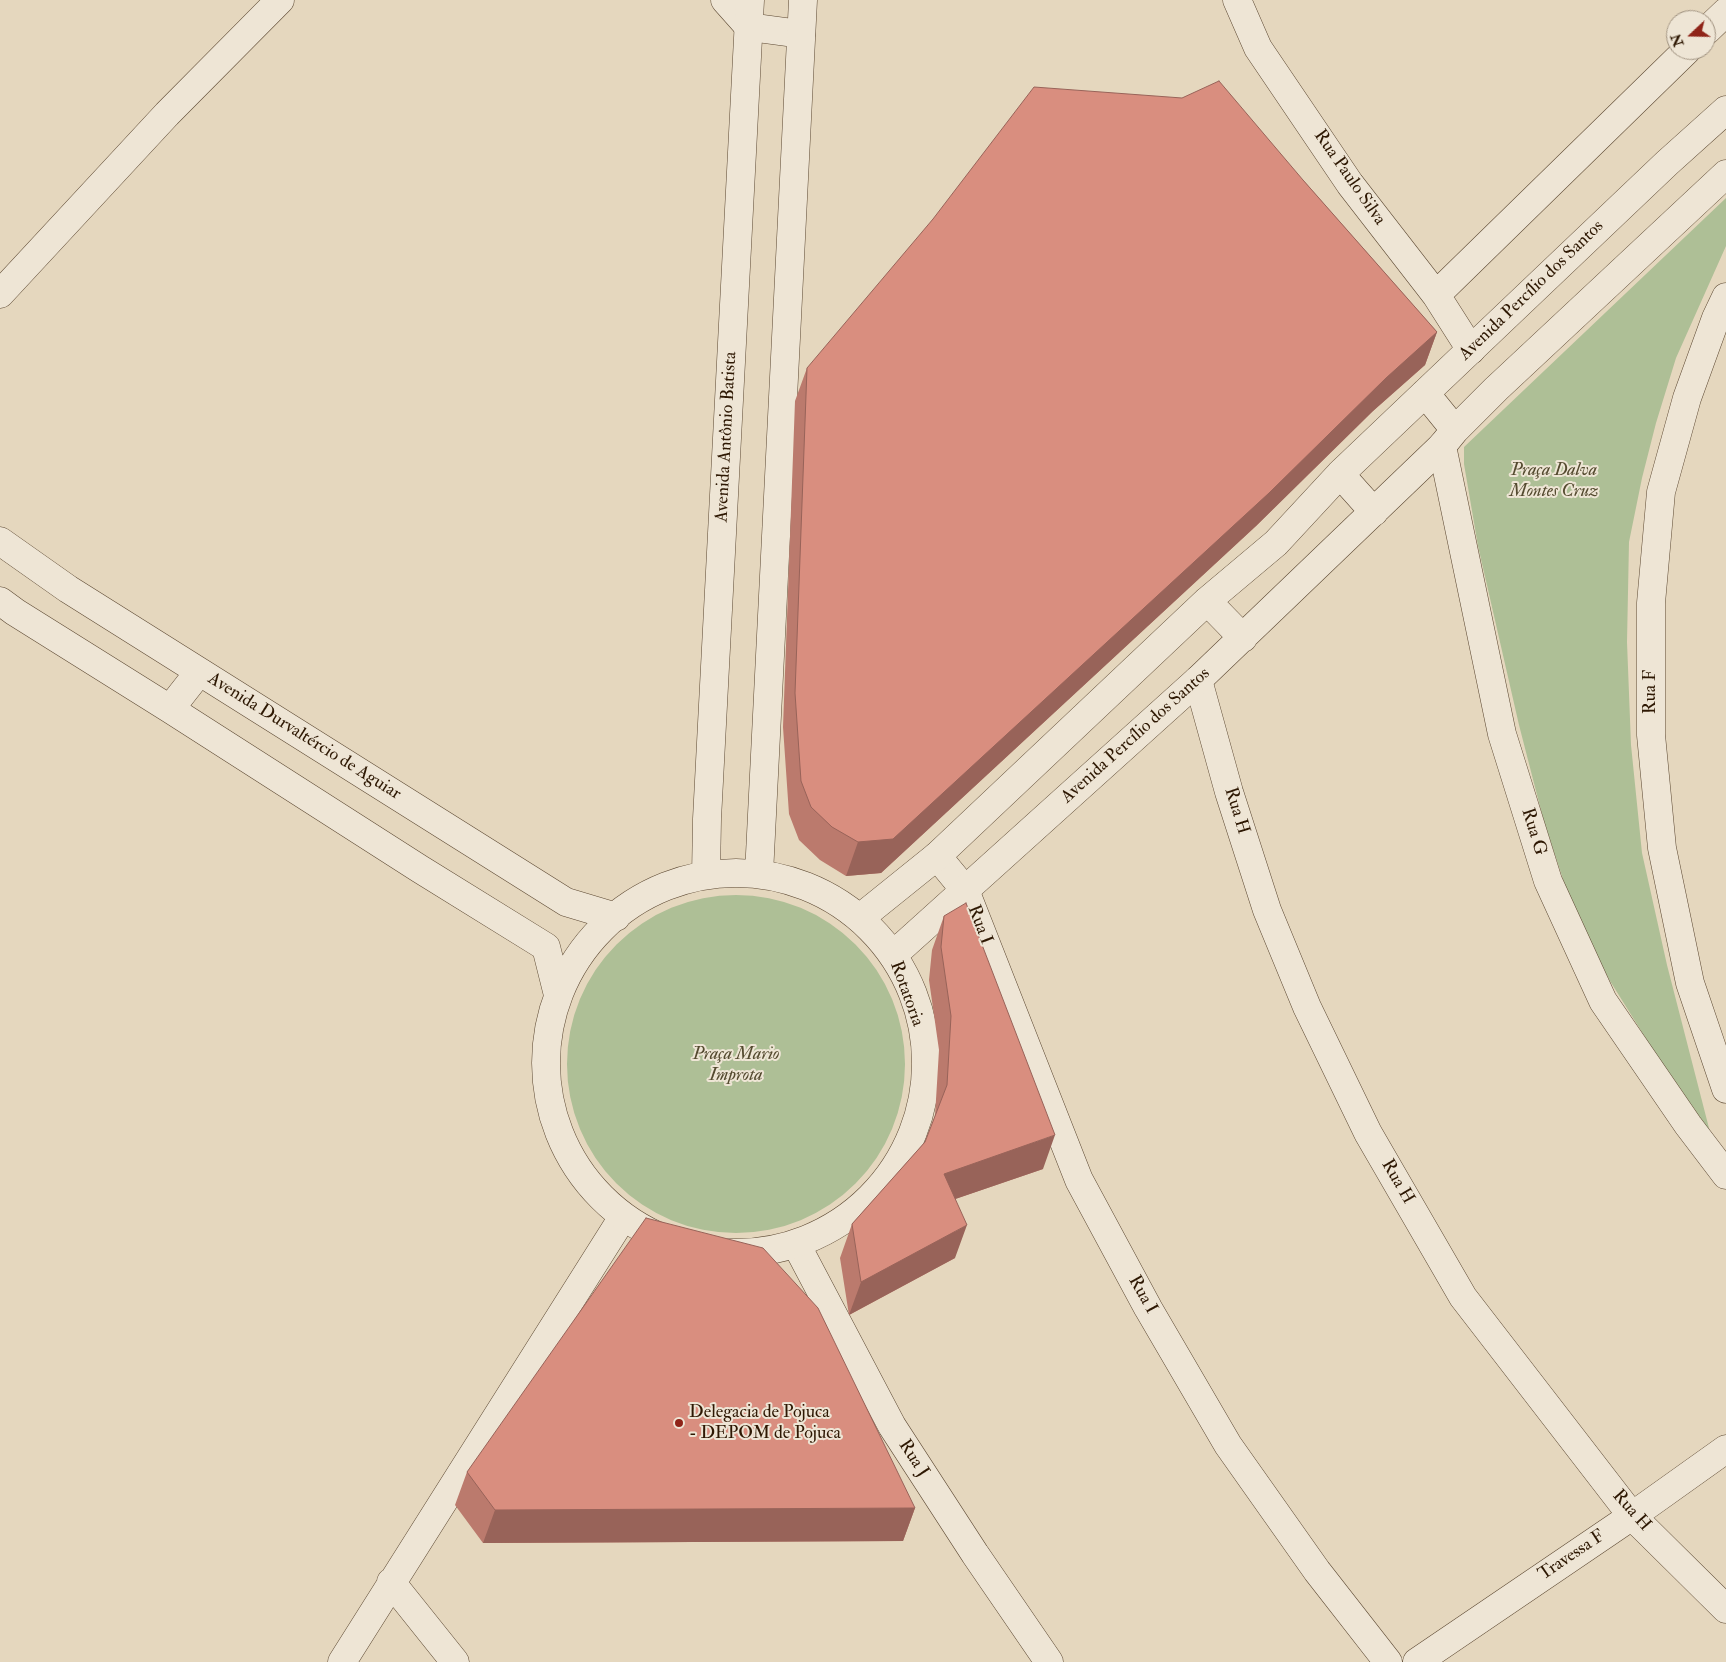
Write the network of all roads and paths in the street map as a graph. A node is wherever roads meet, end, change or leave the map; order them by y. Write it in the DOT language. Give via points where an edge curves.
graph roads {
  1 [pos="280,0"];
  2 [pos="724,0"];
  3 [pos="750,0"];
  4 [pos="803,0"];
  5 [pos="1241,3"];
  6 [pos="1726,12"];
  7 [pos="1716,22"];
  8 [pos="748,27"];
  9 [pos="802,34"];
  10 [pos="1677,60"];
  11 [pos="1726,110"];
  12 [pos="1726,174"];
  13 [pos="0,294"];
  14 [pos="1436,295"];
  15 [pos="1726,297"];
  16 [pos="1471,350"];
  17 [pos="1425,393"];
  18 [pos="1449,438"];
  19 [pos="1340,474"];
  20 [pos="1374,512"];
  21 [pos="0,541"];
  22 [pos="0,601"];
  23 [pos="1207,601"];
  24 [pos="1243,638"];
  25 [pos="199,672"];
  26 [pos="1198,680"];
  27 [pos="170,709"];
  28 [pos="937,856"];
  29 [pos="759,874"];
  30 [pos="706,875"];
  31 [pos="965,890"];
  32 [pos="616,916"];
  33 [pos="860,918"];
  34 [pos="892,955"];
  35 [pos="558,995"];
  36 [pos="1726,1089"];
  37 [pos="1726,1175"];
  38 [pos="623,1216"];
  39 [pos="796,1244"];
  40 [pos="1726,1449"];
  41 [pos="1632,1516"];
  42 [pos="391,1582"];
  43 [pos="1726,1609"];
  44 [pos="342,1662"];
  45 [pos="455,1662"];
  46 [pos="1049,1662"];
  47 [pos="1388,1662"];
  48 [pos="1417,1662"];
  1 -- 13 [label="street" via="167,114"];
  2 -- 8 [label="street"];
  3 -- 8 [label="street, Avenida Antônio Batista"];
  4 -- 9 [label="street"];
  5 -- 14 [label="street, Rua Paulo Silva" via="1258,48 1350,184"];
  6 -- 7 [label="street"];
  8 -- 9 [label="street"];
  8 -- 30 [label="street, Avenida Antônio Batista"];
  9 -- 29 [label="street"];
  10 -- 14 [label="street"];
  11 -- 16 [label="street, Avenida Percílio dos Santos"];
  12 -- 18 [label="street, Avenida Percílio dos Santos" via="1496,389"];
  14 -- 16 [label="street, Rua Paulo Silva"];
  15 -- 36 [label="street, Rua F" via="1686,398 1661,492 1650,602 1650,735 1662,848 1690,983"];
  16 -- 17 [label="street, Avenida Percílio dos Santos"];
  17 -- 18 [label="street"];
  17 -- 19 [label="street, Avenida Percílio dos Santos"];
  18 -- 20 [label="street, Avenida Percílio dos Santos"];
  18 -- 37 [label="street, Rua G" via="1502,734 1548,881 1603,1001"];
  19 -- 20 [label="street"];
  19 -- 23 [label="street, Avenida Percílio dos Santos" via="1276,543"];
  20 -- 24 [label="street, Avenida Percílio dos Santos"];
  21 -- 25 [label="street, Avenida Durvaltércio de Aguiar" via="68,589"];
  22 -- 27 [label="street"];
  23 -- 24 [label="street"];
  23 -- 28 [label="street, Avenida Percílio dos Santos"];
  24 -- 26 [label="street, Avenida Percílio dos Santos"];
  25 -- 27 [label="street"];
  25 -- 32 [label="street, Avenida Durvaltércio de Aguiar" via="566,902"];
  26 -- 31 [label="street, Avenida Percílio dos Santos"];
  26 -- 41 [label="street, Rua H" via="1267,910 1307,1007 1368,1133 1464,1297"];
  27 -- 35 [label="street" via="546,947"];
  28 -- 31 [label="street, Rua I"];
  28 -- 33 [label="street, Avenida Percílio dos Santos"];
  29 -- 30 [label="street, Rotatoria"];
  29 -- 33 [label="street, Rotatoria" via="796,882"];
  30 -- 32 [label="street, Rotatoria" via="666,885"];
  31 -- 34 [label="street, Avenida Percílio dos Santos"];
  31 -- 47 [label="street, Rua I" via="1079,1180 1148,1308 1228,1445 1317,1571"];
  32 -- 35 [label="street, Rotatoria" via="600,930 570,969"];
  33 -- 34 [label="street, Rotatoria"];
  34 -- 39 [label="street, Rotatoria" via="918,1017 926,1056 924,1096 912,1136 893,1172 866,1203 834,1227"];
  35 -- 38 [label="street, Rotatoria" via="547,1043 548,1093 562,1140 582,1174"];
  38 -- 39 [label="street, Rotatoria" via="663,1239 707,1252 752,1254"];
  38 -- 42 [label="street"];
  39 -- 46 [label="street, Rua J" via="892,1426"];
  40 -- 41 [label="street, Travessa F"];
  41 -- 43 [label="street, Rua H"];
  41 -- 48 [label="street, Travessa F"];
  42 -- 44 [label="street"];
  42 -- 45 [label="street"];
}
